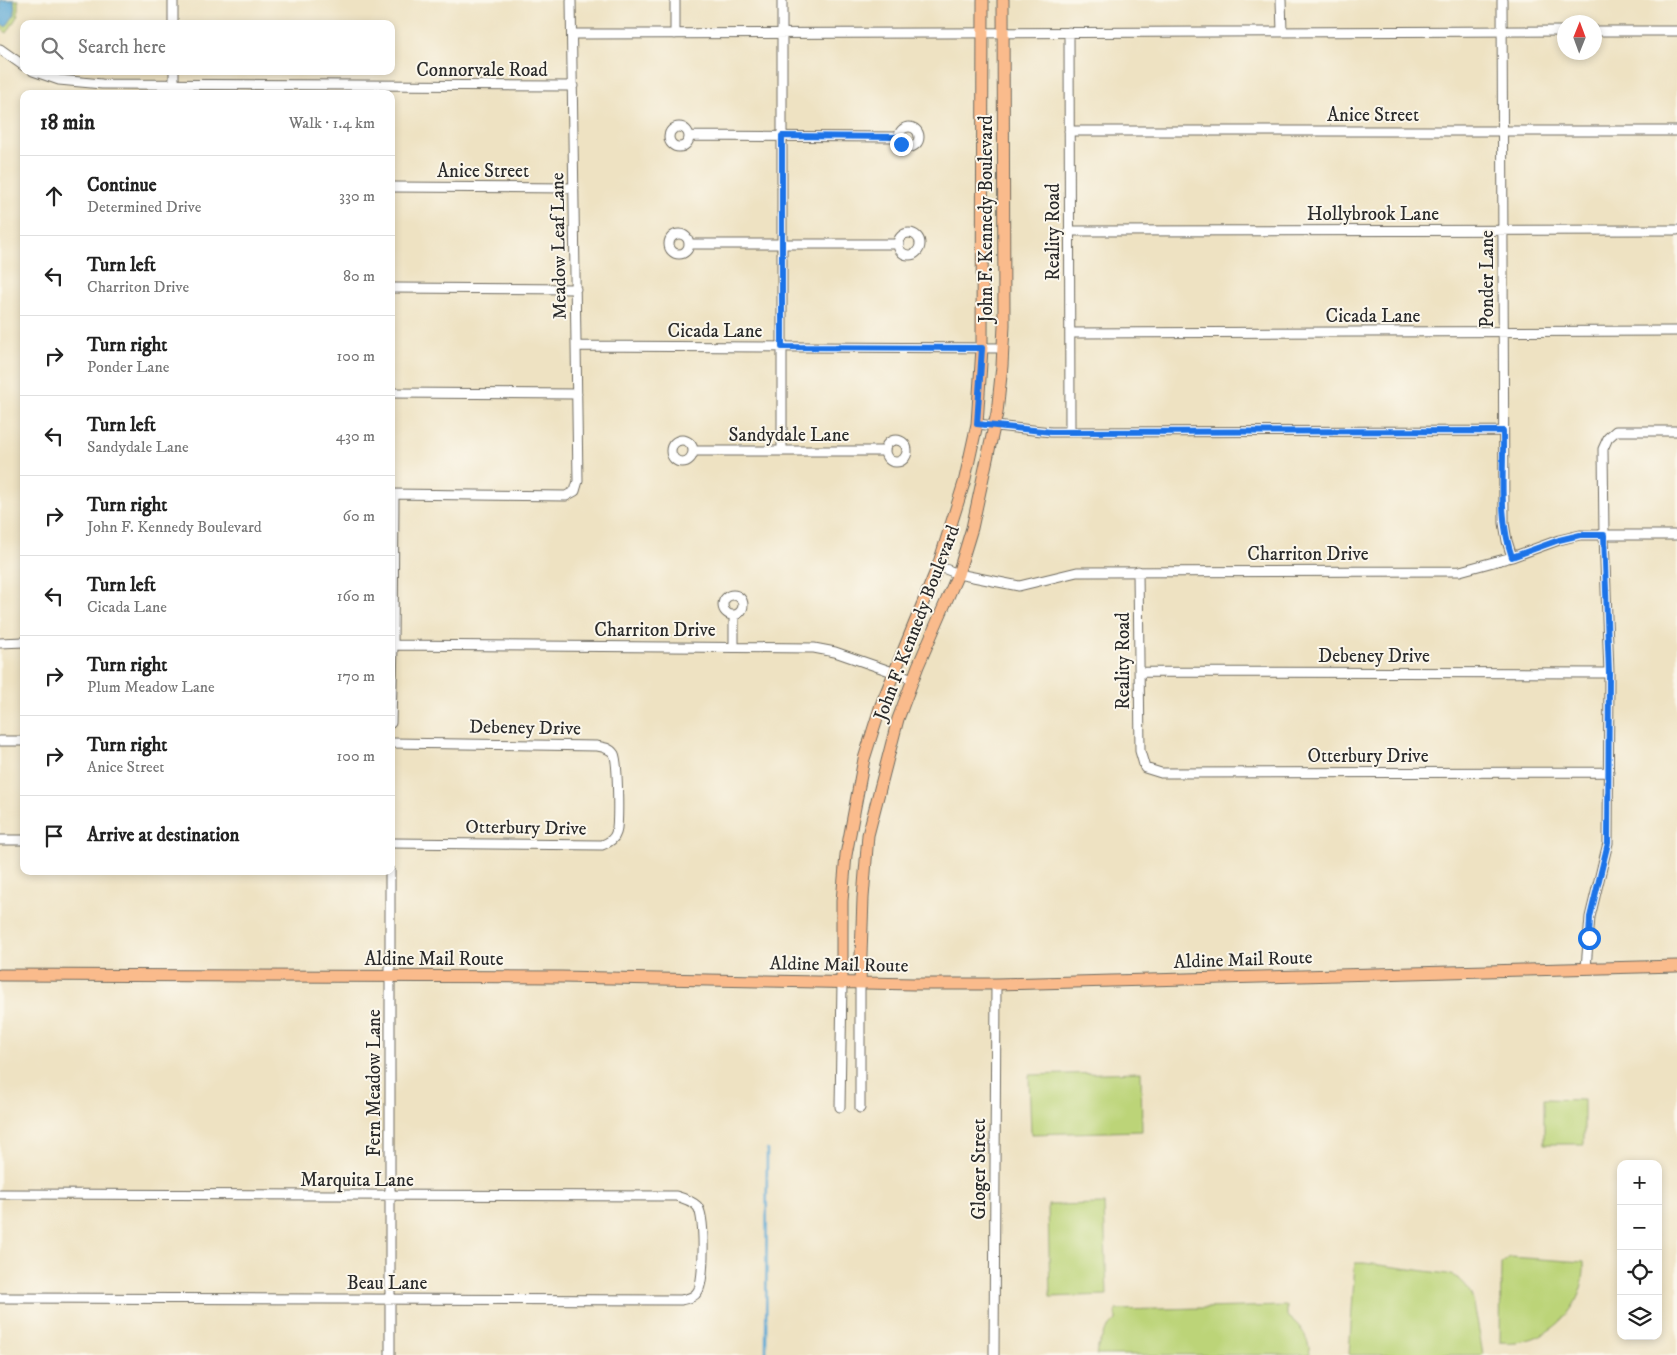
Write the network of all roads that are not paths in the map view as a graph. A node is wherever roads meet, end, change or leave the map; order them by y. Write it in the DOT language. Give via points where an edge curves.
graph roads {
  1 [pos="173,0"];
  2 [pos="571,0"];
  3 [pos="675,0"];
  4 [pos="782,0"];
  5 [pos="983,0"];
  6 [pos="1003,0"];
  7 [pos="1281,0"];
  8 [pos="1502,0"];
  9 [pos="174,20"];
  10 [pos="1502,30"];
  11 [pos="1557,31"];
  12 [pos="1602,31"];
  13 [pos="1677,31"];
  14 [pos="1004,32"];
  15 [pos="1069,32"];
  16 [pos="1282,32"];
  17 [pos="983,33"];
  18 [pos="572,34"];
  19 [pos="676,34"];
  20 [pos="782,34"];
  21 [pos="0,49"];
  22 [pos="20,63"];
  23 [pos="45,75"];
  24 [pos="174,75"];
  25 [pos="573,86"];
  26 [pos="174,89"];
  27 [pos="1069,131"];
  28 [pos="1503,131"];
  29 [pos="1677,131"];
  30 [pos="690,136"];
  31 [pos="782,136"];
  32 [pos="899,137"];
  33 [pos="395,187"];
  34 [pos="574,188"];
  35 [pos="1503,230"];
  36 [pos="1677,230"];
  37 [pos="1069,231"];
  38 [pos="689,244"];
  39 [pos="782,244"];
  40 [pos="899,244"];
  41 [pos="395,288"];
  42 [pos="576,290"];
  43 [pos="1677,331"];
  44 [pos="1503,332"];
  45 [pos="1070,333"];
  46 [pos="576,346"];
  47 [pos="782,347"];
  48 [pos="982,348"];
  49 [pos="1003,348"];
  50 [pos="395,393"];
  51 [pos="577,394"];
  52 [pos="977,424"];
  53 [pos="995,426"];
  54 [pos="1503,431"];
  55 [pos="1677,431"];
  56 [pos="1070,432"];
  57 [pos="782,450"];
  58 [pos="693,451"];
  59 [pos="885,451"];
  60 [pos="395,494"];
  61 [pos="1604,535"];
  62 [pos="1677,535"];
  63 [pos="1512,557"];
  64 [pos="938,566"];
  65 [pos="1138,570"];
  66 [pos="958,574"];
  67 [pos="734,616"];
  68 [pos="20,642"];
  69 [pos="0,643"];
  70 [pos="395,645"];
  71 [pos="734,647"];
  72 [pos="894,672"];
  73 [pos="1139,672"];
  74 [pos="1609,673"];
  75 [pos="912,679"];
  76 [pos="0,741"];
  77 [pos="20,741"];
  78 [pos="395,743"];
  79 [pos="1140,751"];
  80 [pos="1609,772"];
  81 [pos="617,795"];
  82 [pos="851,827"];
  83 [pos="869,831"];
  84 [pos="0,840"];
  85 [pos="20,840"];
  86 [pos="395,842"];
  87 [pos="390,875"];
  88 [pos="1677,966"];
  89 [pos="1586,968"];
  90 [pos="0,975"];
  91 [pos="390,977"];
  92 [pos="842,983"];
  93 [pos="860,983"];
  94 [pos="996,984"];
  95 [pos="840,1107"];
  96 [pos="860,1108"];
  97 [pos="0,1194"];
  98 [pos="390,1196"];
  99 [pos="702,1218"];
  100 [pos="0,1298"];
  101 [pos="390,1299"];
  102 [pos="390,1355"];
  103 [pos="994,1355"];
  1 -- 9 [label="street"];
  2 -- 18 [label="street, Meadow Leaf Lane"];
  3 -- 19 [label="street"];
  4 -- 20 [label="street"];
  5 -- 17 [label="main road, John F. Kennedy Boulevard"];
  6 -- 14 [label="main road, John F. Kennedy Boulevard"];
  7 -- 16 [label="street"];
  8 -- 10 [label="street, Ponder Lane"];
  10 -- 11 [label="street"];
  10 -- 16 [label="street"];
  10 -- 28 [label="street, Ponder Lane"];
  12 -- 13 [label="street"];
  14 -- 15 [label="street"];
  14 -- 17 [label="street"];
  14 -- 49 [label="main road, John F. Kennedy Boulevard"];
  15 -- 16 [label="street"];
  15 -- 27 [label="street, Reality Road"];
  17 -- 20 [label="street"];
  17 -- 48 [label="main road, John F. Kennedy Boulevard"];
  18 -- 19 [label="street"];
  18 -- 25 [label="street, Meadow Leaf Lane"];
  19 -- 20 [label="street"];
  20 -- 31 [label="street"];
  21 -- 22 [label="street"];
  23 -- 26 [label="street, Connorvale Road" via="59,80"];
  24 -- 26 [label="street"];
  25 -- 26 [label="street, Connorvale Road"];
  25 -- 34 [label="street, Meadow Leaf Lane"];
  27 -- 28 [label="street, Anice Street"];
  27 -- 37 [label="street, Reality Road"];
  28 -- 29 [label="street, Anice Street"];
  28 -- 35 [label="street, Ponder Lane"];
  30 -- 31 [label="street"];
  31 -- 32 [label="street"];
  31 -- 39 [label="street"];
  33 -- 34 [label="street, Anice Street"];
  34 -- 42 [label="street, Meadow Leaf Lane"];
  35 -- 36 [label="street, Hollybrook Lane"];
  35 -- 37 [label="street, Hollybrook Lane"];
  35 -- 44 [label="street, Ponder Lane"];
  37 -- 45 [label="street, Reality Road"];
  38 -- 39 [label="street"];
  39 -- 40 [label="street"];
  39 -- 47 [label="street"];
  41 -- 42 [label="street"];
  42 -- 46 [label="street, Meadow Leaf Lane"];
  43 -- 44 [label="street, Cicada Lane"];
  44 -- 45 [label="street, Cicada Lane"];
  44 -- 54 [label="street, Ponder Lane"];
  45 -- 56 [label="street, Reality Road"];
  46 -- 47 [label="street, Cicada Lane"];
  46 -- 51 [label="street, Meadow Leaf Lane"];
  47 -- 48 [label="street, Cicada Lane"];
  47 -- 57 [label="street"];
  48 -- 49 [label="street, Cicada Lane"];
  48 -- 52 [label="main road, John F. Kennedy Boulevard"];
  49 -- 53 [label="main road, John F. Kennedy Boulevard"];
  50 -- 51 [label="street"];
  51 -- 60 [label="street, Meadow Leaf Lane" via="578,480 575,491 566,496"];
  52 -- 53 [label="street"];
  52 -- 64 [label="main road, John F. Kennedy Boulevard" via="964,484"];
  53 -- 56 [label="street"];
  53 -- 66 [label="main road, John F. Kennedy Boulevard"];
  54 -- 56 [label="street"];
  54 -- 63 [label="street, Ponder Lane" via="1504,524"];
  55 -- 61 [label="street" via="1616,431 1608,438 1603,449"];
  57 -- 58 [label="street, Sandydale Lane"];
  57 -- 59 [label="street, Sandydale Lane"];
  61 -- 62 [label="street, Charriton Drive"];
  61 -- 63 [label="street, Charriton Drive" via="1580,535 1559,540"];
  61 -- 74 [label="street"];
  63 -- 65 [label="street, Charriton Drive" via="1460,571"];
  64 -- 66 [label="street, Charriton Drive"];
  64 -- 72 [label="main road, John F. Kennedy Boulevard"];
  65 -- 66 [label="street, Charriton Drive" via="1078,572 1019,586"];
  65 -- 73 [label="street, Reality Road"];
  66 -- 75 [label="main road, John F. Kennedy Boulevard"];
  67 -- 71 [label="street"];
  68 -- 69 [label="street"];
  70 -- 71 [label="street, Charriton Drive"];
  71 -- 72 [label="street, Charriton Drive" via="814,648"];
  72 -- 75 [label="street, Charriton Drive"];
  72 -- 82 [label="main road, John F. Kennedy Boulevard" via="864,759"];
  73 -- 74 [label="street, Debeney Drive"];
  73 -- 79 [label="street, Reality Road"];
  74 -- 80 [label="street"];
  75 -- 83 [label="main road, John F. Kennedy Boulevard" via="898,719"];
  76 -- 77 [label="street"];
  78 -- 81 [label="street, Debeney Drive" via="605,747 615,755"];
  79 -- 80 [label="street, Otterbury Drive" via="1145,768 1161,773"];
  80 -- 89 [label="street" via="1608,843 1590,917"];
  81 -- 86 [label="street, Otterbury Drive" via="616,833 613,839 602,845"];
  82 -- 83 [label="main road"];
  82 -- 92 [label="main road, John F. Kennedy Boulevard" via="842,901"];
  83 -- 93 [label="main road, John F. Kennedy Boulevard"];
  84 -- 85 [label="street"];
  87 -- 91 [label="street, Fern Meadow Lane"];
  88 -- 89 [label="main road, Aldine Mail Route"];
  89 -- 94 [label="main road, Aldine Mail Route"];
  90 -- 91 [label="main road, Aldine Mail Route"];
  91 -- 92 [label="main road, Aldine Mail Route"];
  91 -- 98 [label="street, Fern Meadow Lane"];
  92 -- 93 [label="main road, Aldine Mail Route"];
  92 -- 95 [label="street, John F. Kennedy Boulevard"];
  93 -- 94 [label="main road, Aldine Mail Route"];
  93 -- 96 [label="street, John F. Kennedy Boulevard"];
  94 -- 103 [label="street, Gloger Street"];
  97 -- 98 [label="street, Marquita Lane"];
  98 -- 99 [label="street, Marquita Lane" via="676,1196 697,1206"];
  98 -- 101 [label="street, Fern Meadow Lane"];
  99 -- 101 [label="street, Beau Lane" via="700,1285 691,1298"];
  100 -- 101 [label="street, Beau Lane"];
  101 -- 102 [label="street, Fern Meadow Lane"];
}
